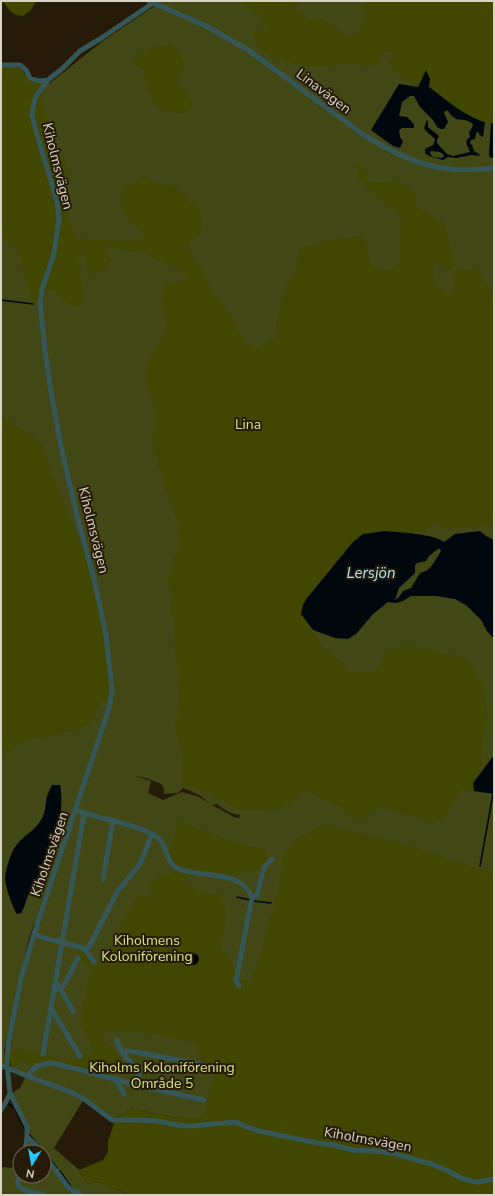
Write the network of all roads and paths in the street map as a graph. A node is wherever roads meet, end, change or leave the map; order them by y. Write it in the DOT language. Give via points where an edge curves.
graph roads {
  1 [pos="151,2"];
  2 [pos="1,65"];
  3 [pos="48,80"];
  4 [pos="494,168"];
  5 [pos="76,810"];
  6 [pos="84,814"];
  7 [pos="113,820"];
  8 [pos="152,834"];
  9 [pos="272,859"];
  10 [pos="103,879"];
  11 [pos="252,898"];
  12 [pos="34,934"];
  13 [pos="62,942"];
  14 [pos="84,948"];
  15 [pos="78,958"];
  16 [pos="94,962"];
  17 [pos="56,981"];
  18 [pos="239,986"];
  19 [pos="60,988"];
  20 [pos="54,990"];
  21 [pos="51,1007"];
  22 [pos="74,1011"];
  23 [pos="117,1040"];
  24 [pos="43,1054"];
  25 [pos="80,1056"];
  26 [pos="125,1056"];
  27 [pos="200,1064"];
  28 [pos="8,1067"];
  29 [pos="1,1068"];
  30 [pos="26,1076"];
  31 [pos="115,1079"];
  32 [pos="136,1085"];
  33 [pos="10,1093"];
  34 [pos="124,1094"];
  35 [pos="204,1100"];
  36 [pos="1,1110"];
  37 [pos="27,1137"];
  38 [pos="26,1144"];
  39 [pos="36,1144"];
  40 [pos="52,1166"];
  41 [pos="494,1179"];
  42 [pos="18,1184"];
  43 [pos="72,1193"];
  44 [pos="45,1195"];
  45 [pos="81,1195"];
  1 -- 3 [label="street, Kiholmsvägen" via="80,51"];
  1 -- 4 [label="street, Linavägen" via="206,26 248,50 382,147 401,156 441,168"];
  2 -- 3 [label="street" via="20,65 30,78"];
  3 -- 5 [label="street, Kiholmsvägen" via="36,96 32,115 54,188 59,218 54,251 40,302 58,430 106,635 112,689 109,708"];
  5 -- 6 [label="street"];
  5 -- 12 [label="street, Kiholmsvägen"];
  6 -- 7 [label="street"];
  6 -- 13 [label="street"];
  7 -- 8 [label="street"];
  7 -- 10 [label="street"];
  8 -- 11 [label="street" via="160,839 168,859 178,869 238,881"];
  8 -- 14 [label="street" via="140,864 117,892 90,946"];
  9 -- 11 [label="street" via="264,867 258,895"];
  11 -- 18 [label="street" via="236,980"];
  12 -- 13 [label="street"];
  12 -- 28 [label="street, Kiholmsvägen" via="21,979 8,1045"];
  13 -- 14 [label="street"];
  13 -- 17 [label="street"];
  14 -- 16 [label="street"];
  15 -- 19 [label="street"];
  17 -- 19 [label="street"];
  17 -- 20 [label="street"];
  19 -- 20 [label="street"];
  19 -- 22 [label="street"];
  20 -- 21 [label="street"];
  21 -- 24 [label="street"];
  21 -- 25 [label="street"];
  23 -- 26 [label="street"];
  26 -- 27 [label="street" via="127,1051 130,1051"];
  26 -- 32 [label="street" via="138,1072 139,1079"];
  28 -- 29 [label="street"];
  28 -- 30 [label="street"];
  28 -- 33 [label="street, Kiholmsvägen"];
  30 -- 31 [label="street" via="37,1066 49,1063"];
  30 -- 41 [label="street, Kiholmsvägen" via="72,1092 112,1120 157,1121 190,1126 236,1122 247,1128 317,1143 395,1154 432,1164 471,1181"];
  31 -- 32 [label="street"];
  31 -- 34 [label="street"];
  32 -- 35 [label="street"];
  33 -- 36 [label="street"];
  33 -- 37 [label="street" via="26,1127"];
  37 -- 38 [label="street"];
  37 -- 39 [label="street"];
  40 -- 43 [label="street"];
  42 -- 44 [label="street" via="29,1191"];
  43 -- 45 [label="street" via="77,1191"];
}
